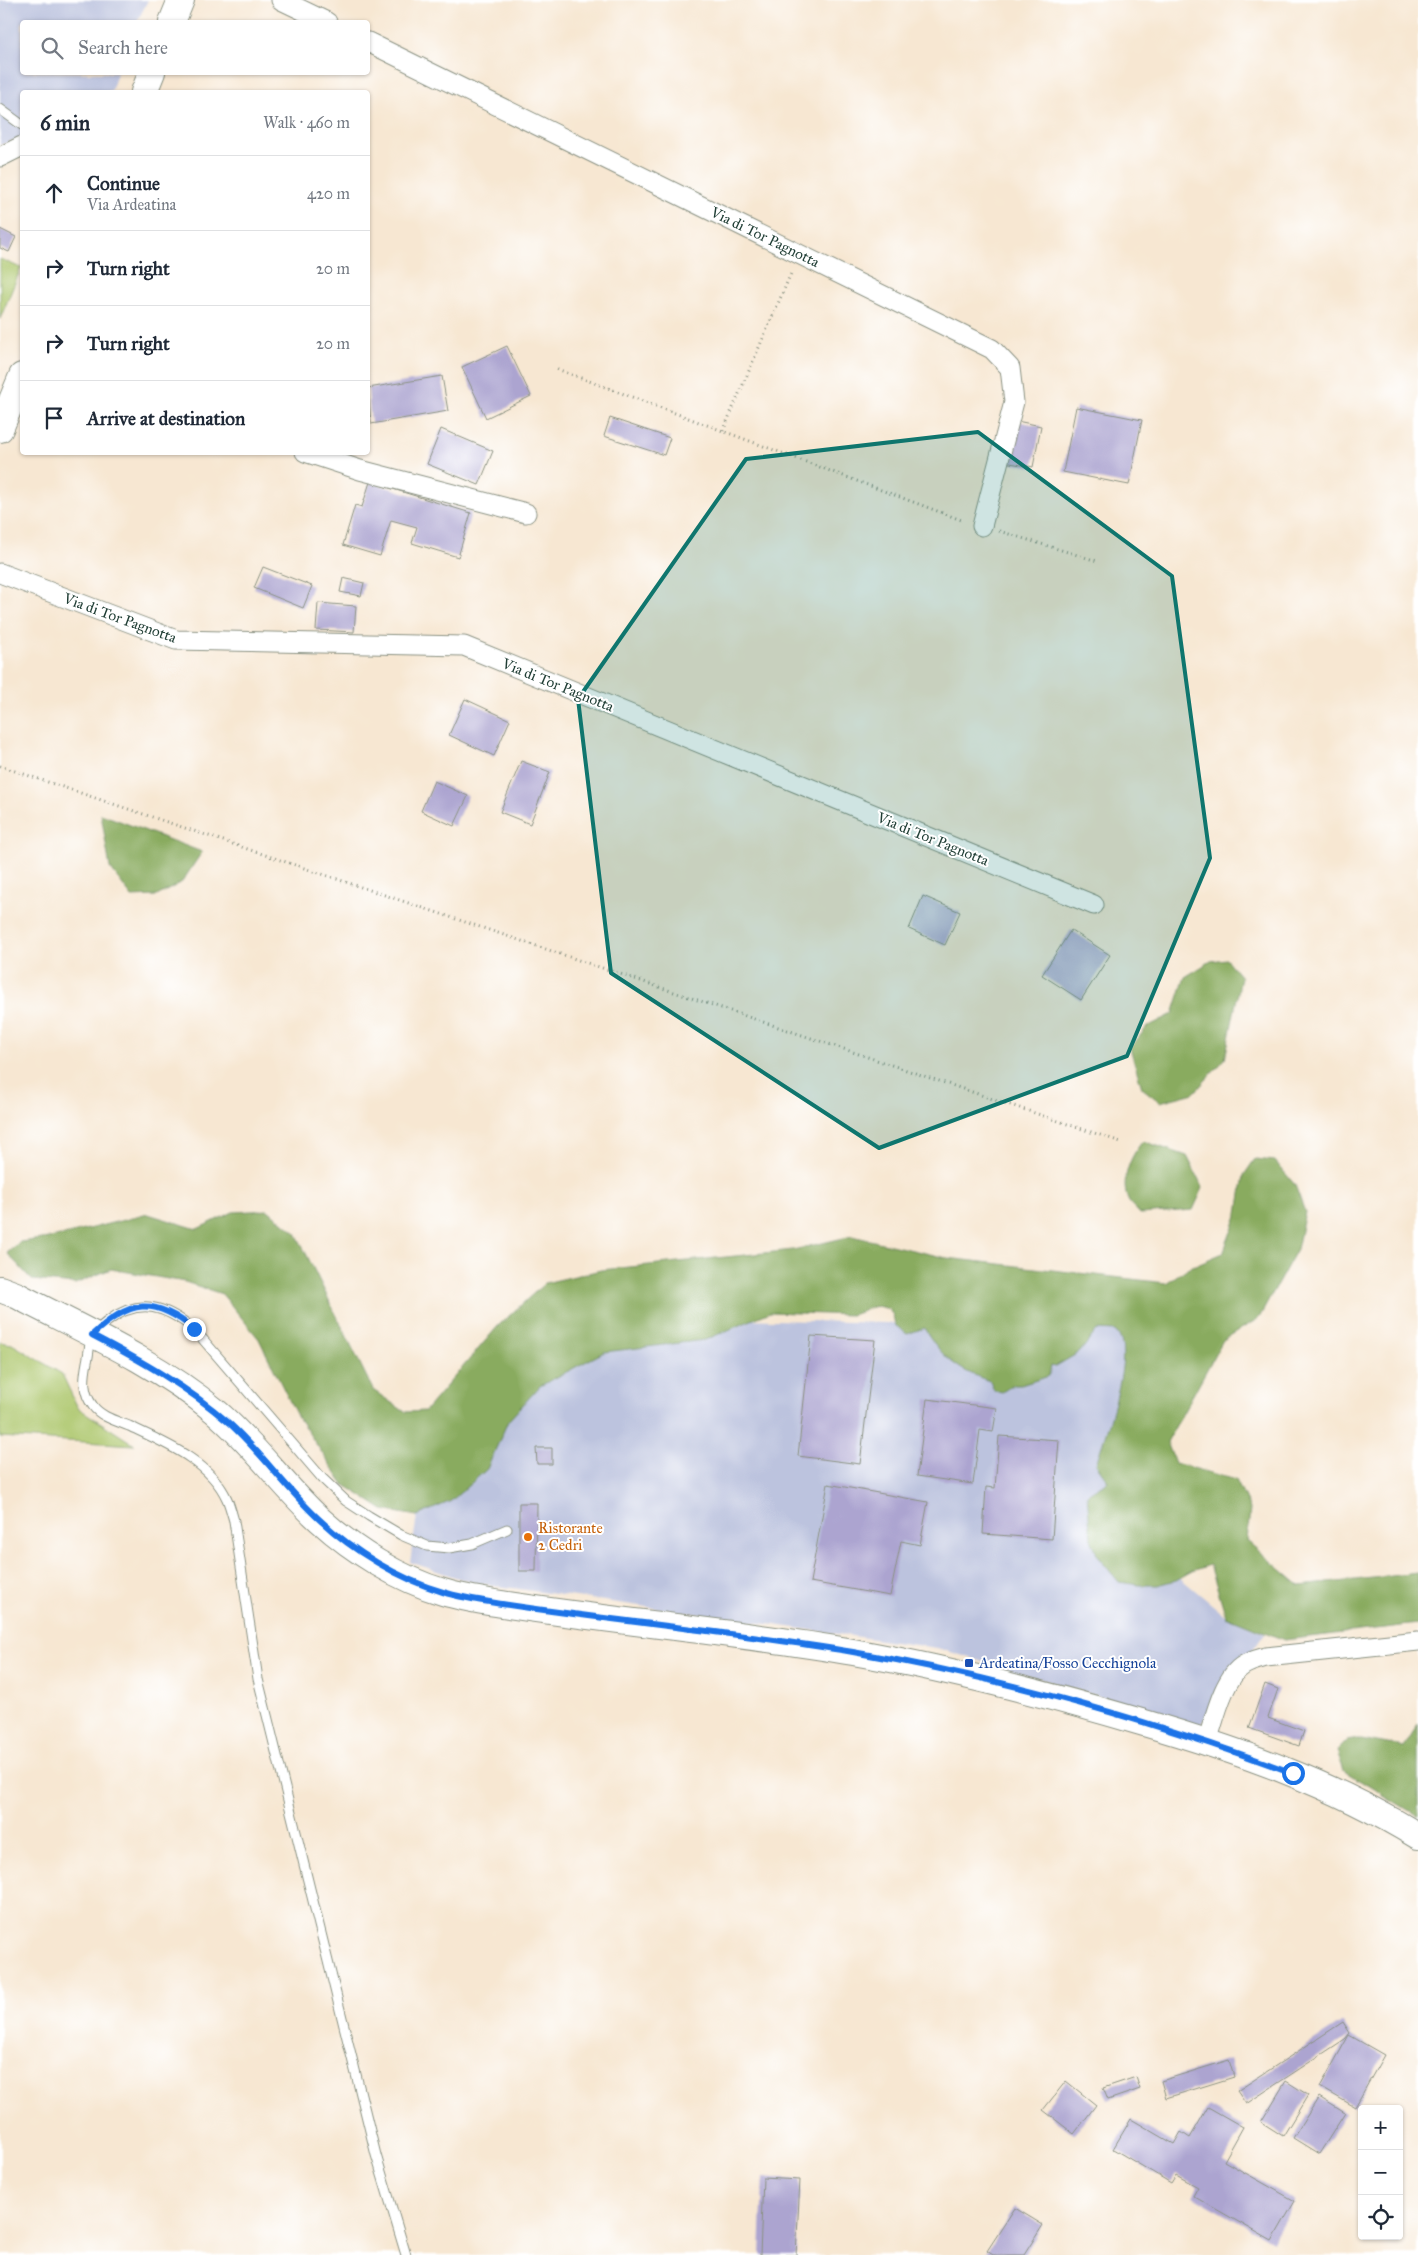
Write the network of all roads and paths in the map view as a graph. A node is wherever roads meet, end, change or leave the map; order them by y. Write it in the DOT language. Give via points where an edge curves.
graph roads {
  1 [pos="181,0"];
  2 [pos="281,0"];
  3 [pos="173,20"];
  4 [pos="323,20"];
  5 [pos="370,43"];
  6 [pos="151,75"];
  7 [pos="145,90"];
  8 [pos="0,109"];
  9 [pos="20,124"];
  10 [pos="20,147"];
  11 [pos="0,157"];
  12 [pos="799,254"];
  13 [pos="557,369"];
  14 [pos="20,381"];
  15 [pos="0,429"];
  16 [pos="723,431"];
  17 [pos="314,455"];
  18 [pos="526,513"];
  19 [pos="982,526"];
  20 [pos="1097,561"];
  21 [pos="0,573"];
  22 [pos="0,766"];
  23 [pos="1094,906"];
  24 [pos="1121,1142"];
  25 [pos="5,1289"];
  26 [pos="92,1335"];
  27 [pos="507,1529"];
  28 [pos="1418,1641"];
  29 [pos="1207,1742"];
  30 [pos="1418,1836"];
  31 [pos="406,2255"];
  1 -- 3 [label="main road"];
  2 -- 4 [label="street"];
  5 -- 12 [label="street, Via di Tor Pagnotta"];
  6 -- 7 [label="main road"];
  8 -- 9 [label="lane"];
  10 -- 11 [label="street"];
  12 -- 16 [label="path"];
  12 -- 19 [label="street, Via di Tor Pagnotta" via="992,349 1010,368 1014,402"];
  13 -- 16 [label="path"];
  14 -- 15 [label="main road"];
  16 -- 19 [label="path"];
  17 -- 18 [label="street"];
  19 -- 20 [label="path"];
  21 -- 23 [label="street, Via di Tor Pagnotta" via="176,640 464,646"];
  22 -- 24 [label="path"];
  25 -- 26 [label="main road"];
  26 -- 27 [label="lane" via="126,1310 144,1306 179,1317 194,1329 322,1478 346,1501 369,1516 427,1546 449,1548 472,1544"];
  26 -- 29 [label="main road" via="155,1370 214,1410 257,1450 320,1520 384,1566 429,1588 511,1606 874,1656 1056,1698"];
  26 -- 31 [label="lane" via="84,1385 93,1406 102,1414 166,1443 200,1465 227,1499 234,1521 258,1679 376,2155"];
  28 -- 29 [label="street" via="1266,1657 1243,1666 1230,1680 1221,1698"];
  29 -- 30 [label="main road" via="1328,1788"];
}
